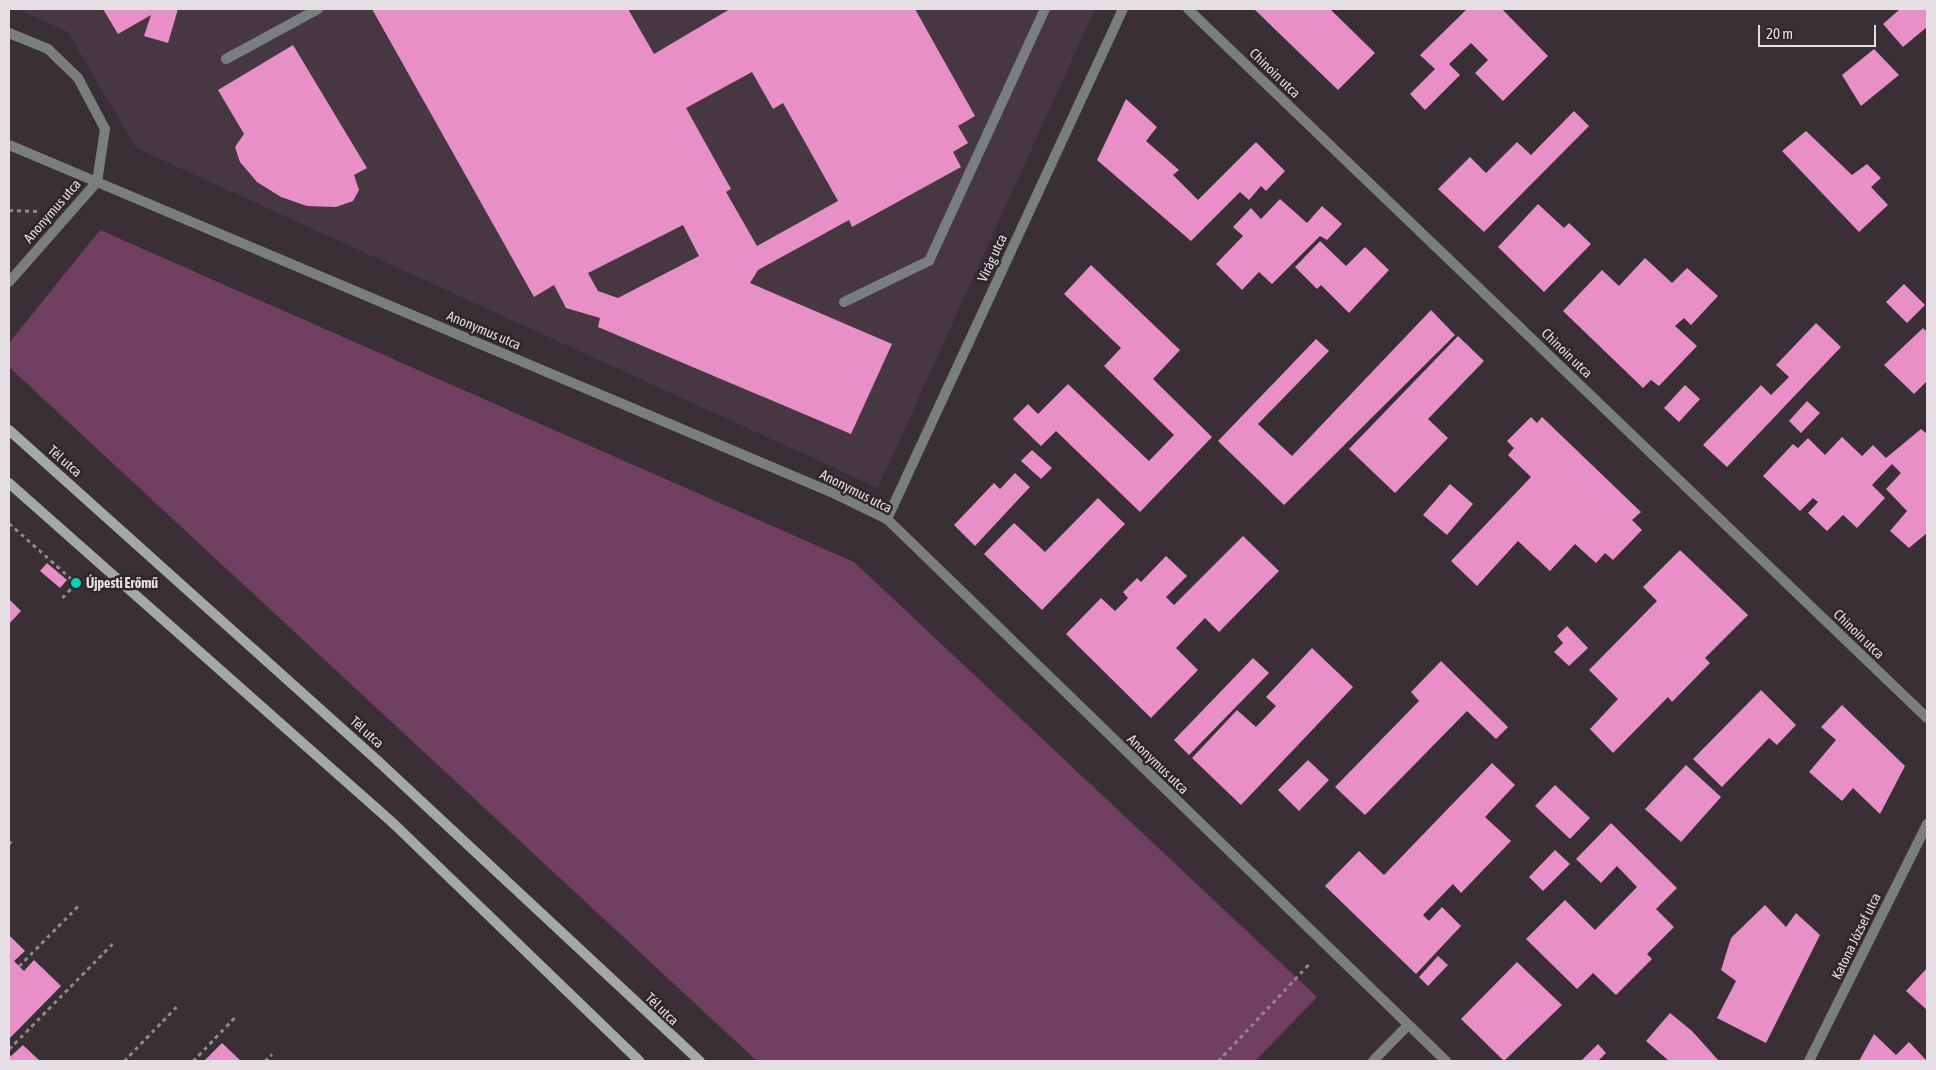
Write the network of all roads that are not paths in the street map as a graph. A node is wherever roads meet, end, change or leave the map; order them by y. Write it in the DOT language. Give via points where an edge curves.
graph roads {
  1 [pos="318,9"];
  2 [pos="1045,9"];
  3 [pos="1123,9"];
  4 [pos="1188,9"];
  5 [pos="9,33"];
  6 [pos="226,59"];
  7 [pos="9,145"];
  8 [pos="97,182"];
  9 [pos="9,282"];
  10 [pos="844,302"];
  11 [pos="9,430"];
  12 [pos="9,483"];
  13 [pos="887,519"];
  14 [pos="1927,718"];
  15 [pos="1927,824"];
  16 [pos="1408,1024"];
  17 [pos="640,1061"];
  18 [pos="700,1061"];
  19 [pos="1373,1061"];
  20 [pos="1446,1061"];
  21 [pos="1809,1061"];
  1 -- 6 [label="street"];
  2 -- 10 [label="street" via="929,262"];
  3 -- 13 [label="street, Virág utca"];
  4 -- 14 [label="street, Chinoin utca"];
  5 -- 8 [label="street, Anonymus utca" via="48,49 78,78 105,129"];
  7 -- 8 [label="street, Anonymus utca"];
  8 -- 9 [label="street, Anonymus utca"];
  8 -- 13 [label="street, Anonymus utca" via="831,492"];
  11 -- 18 [label="street, Tél utca" via="378,760"];
  12 -- 17 [label="street" via="394,824"];
  13 -- 16 [label="street, Anonymus utca"];
  15 -- 21 [label="street, Katona József utca"];
  16 -- 19 [label="street"];
  16 -- 20 [label="street, Anonymus utca"];
}
